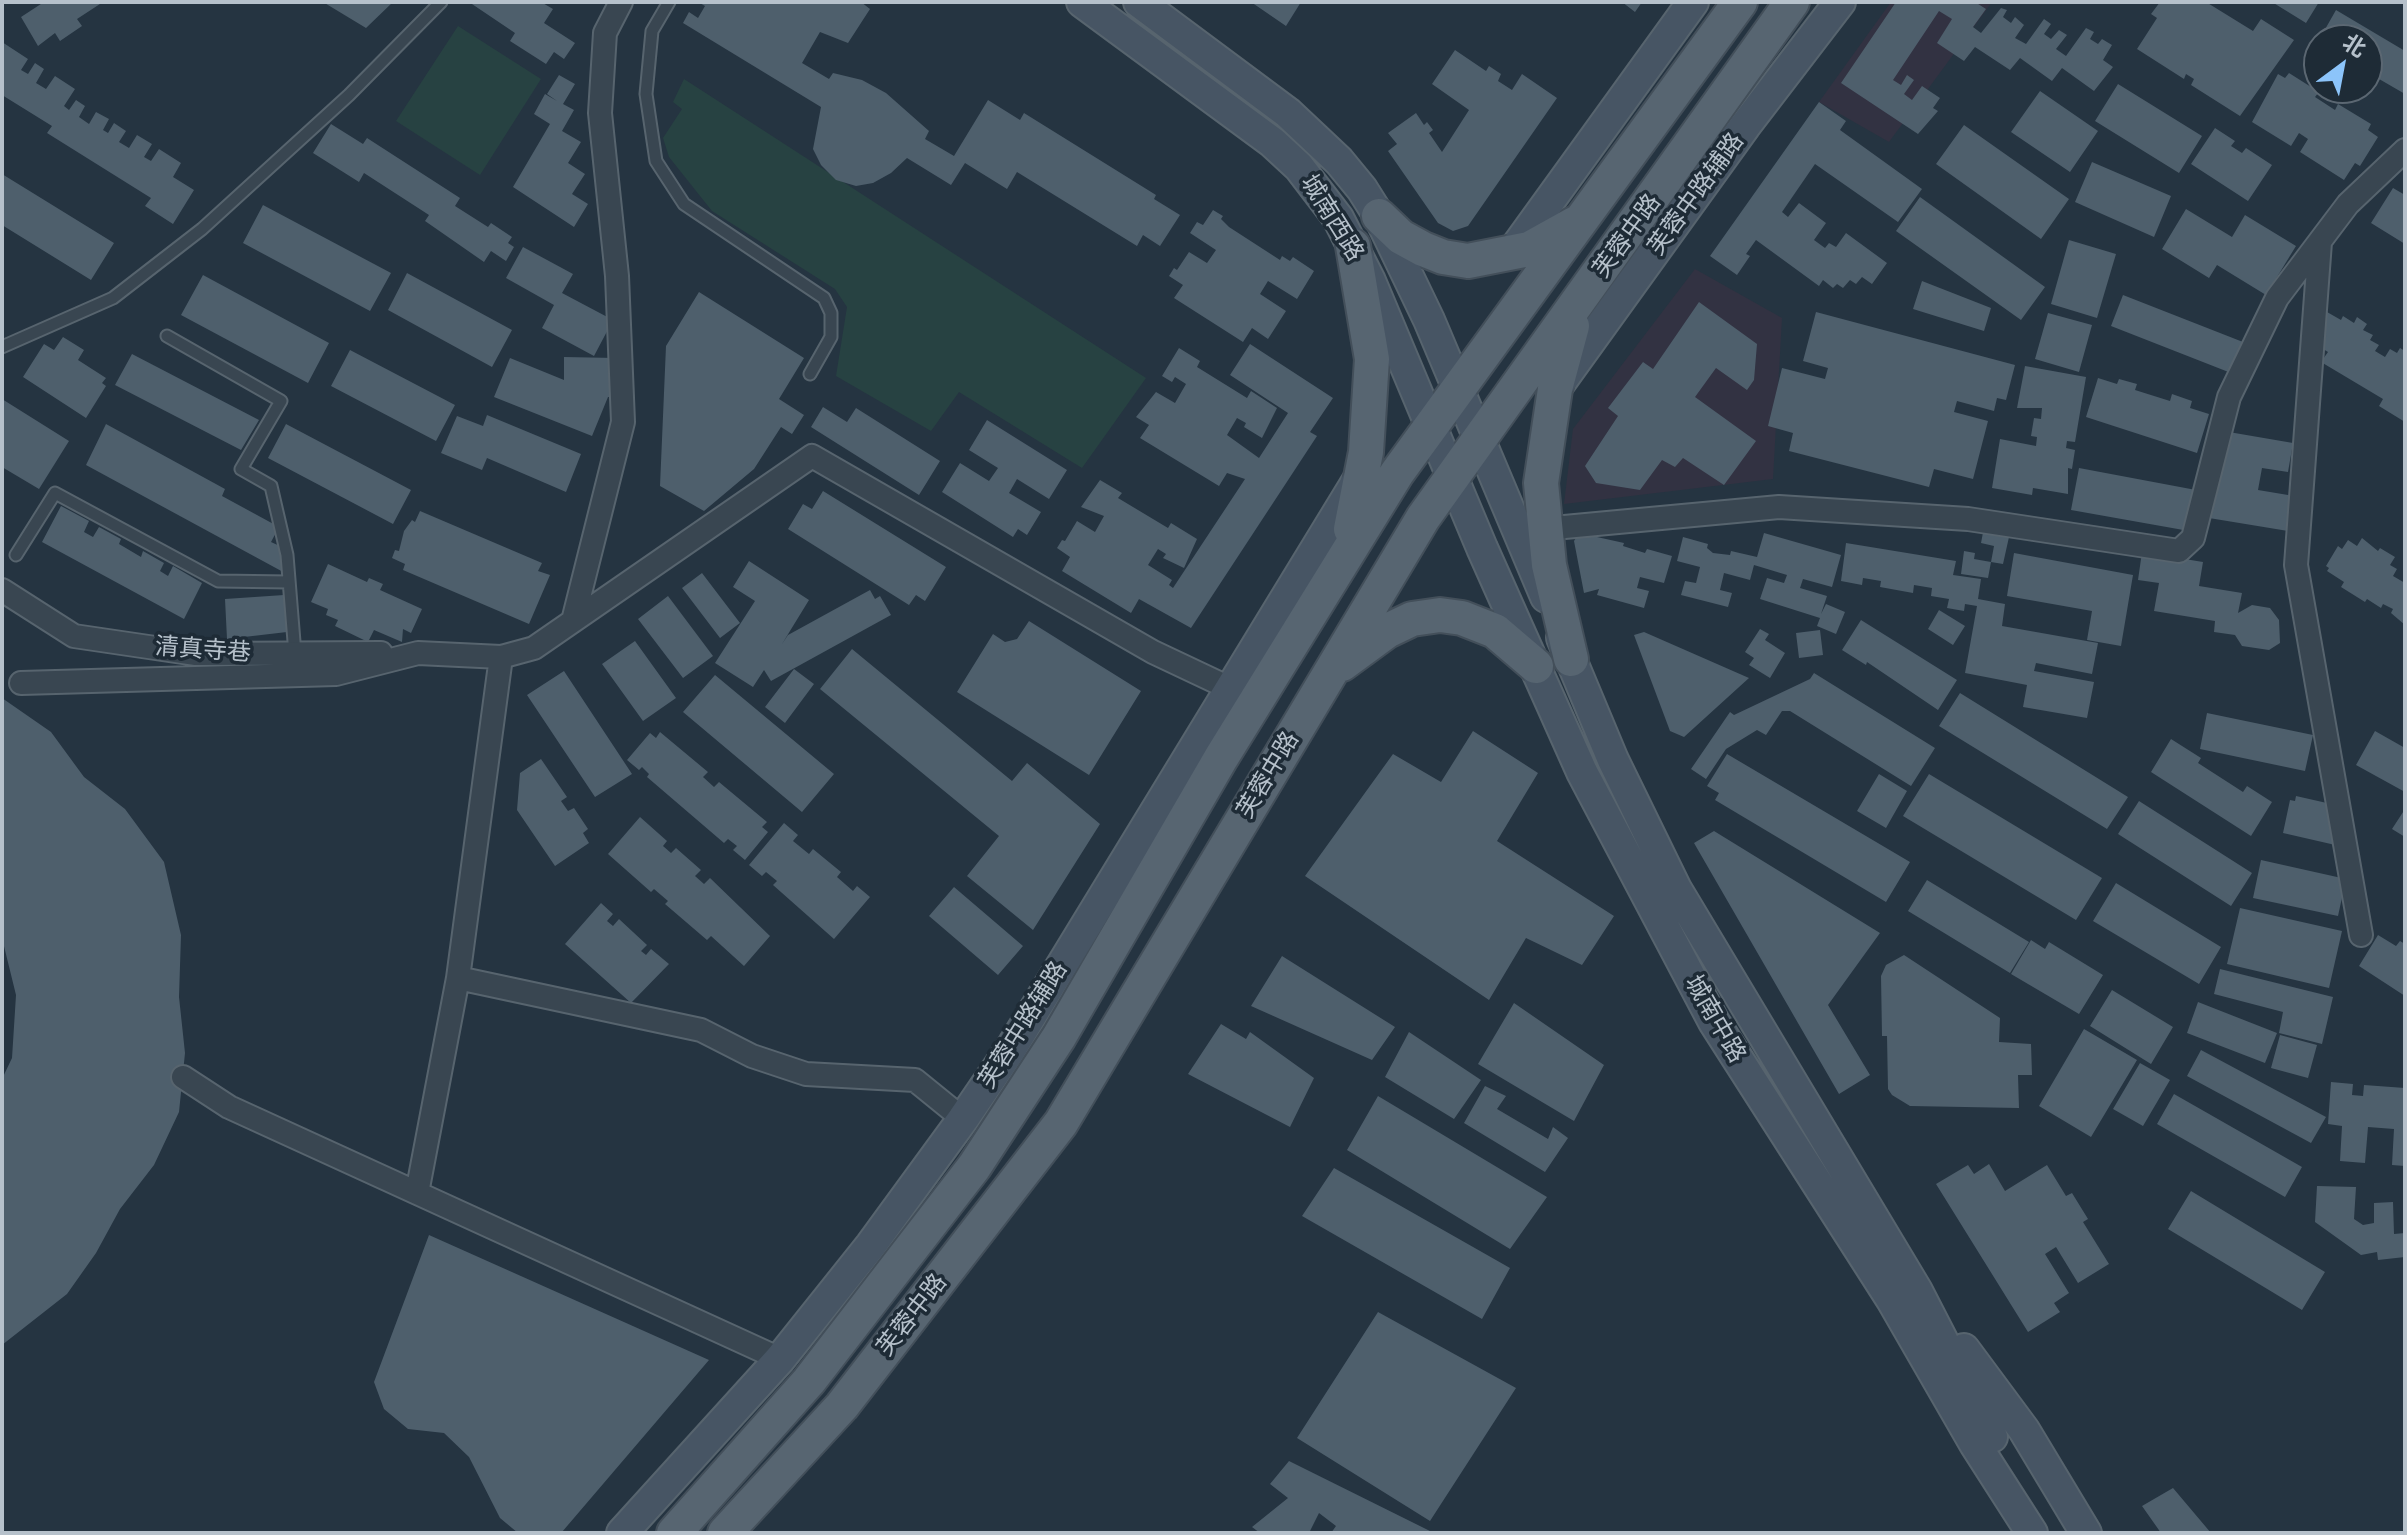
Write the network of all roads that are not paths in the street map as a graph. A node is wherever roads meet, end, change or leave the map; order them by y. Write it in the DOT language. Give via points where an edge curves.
graph roads {
  1 [pos="441,2"];
  2 [pos="621,2"];
  3 [pos="669,2"];
  4 [pos="1139,2"];
  5 [pos="1693,2"];
  6 [pos="1740,2"];
  7 [pos="1792,2"];
  8 [pos="1840,2"];
  9 [pos="1083,5"];
  10 [pos="2405,150"];
  11 [pos="1587,215"];
  12 [pos="1379,216"];
  13 [pos="2320,241"];
  14 [pos="1353,246"];
  15 [pos="1511,254"];
  16 [pos="1582,298"];
  17 [pos="167,336"];
  18 [pos="2,347"];
  19 [pos="810,374"];
  20 [pos="1459,389"];
  21 [pos="1555,389"];
  22 [pos="1431,427"];
  23 [pos="1480,437"];
  24 [pos="1363,472"];
  25 [pos="1452,477"];
  26 [pos="1543,529"];
  27 [pos="16,555"];
  28 [pos="1341,560"];
  29 [pos="289,582"];
  30 [pos="2,590"];
  31 [pos="573,621"];
  32 [pos="418,653"];
  33 [pos="295,654"];
  34 [pos="501,657"];
  35 [pos="1571,659"];
  36 [pos="1536,666"];
  37 [pos="21,683"];
  38 [pos="1318,691"];
  39 [pos="1244,694"];
  40 [pos="2361,935"];
  41 [pos="458,978"];
  42 [pos="183,1077"];
  43 [pos="963,1119"];
  44 [pos="417,1193"];
  45 [pos="1905,1296"];
  46 [pos="780,1359"];
  47 [pos="1982,1439"];
  48 [pos="622,1533"];
  49 [pos="674,1533"];
  50 [pos="725,1533"];
  51 [pos="2016,1533"];
  52 [pos="2032,1533"];
  53 [pos="2053,1533"];
  54 [pos="2086,1533"];
  1 -- 18 [label="lane" via="341,103 202,229 113,298"];
  2 -- 31 [label="street" via="605,33 600,113 617,276 623,422"];
  3 -- 19 [label="lane" via="652,31 646,94 656,161 684,204 824,298 831,313 831,337"];
  4 -- 12 [label="main road, 城南西路" via="1313,135"];
  5 -- 15 [label="main road"];
  6 -- 11 [label="main road, 芙蓉中路"];
  7 -- 16 [label="main road, 芙蓉中路"];
  8 -- 21 [label="main road, 芙蓉中路辅路"];
  9 -- 14 [label="main road, 城南西路" via="1272,142 1320,192"];
  10 -- 13 [label="street" via="2348,204"];
  11 -- 15 [label="main road" via="1554,237"];
  11 -- 20 [label="main road, 芙蓉中路"];
  12 -- 15 [label="main road" via="1401,237 1443,257 1468,261"];
  12 -- 20 [label="main road, 城南西路"];
  13 -- 26 [label="street" via="2277,298 2245,359 2229,397 2193,538 2179,551 1968,519 1779,507"];
  13 -- 40 [label="street" via="2296,565"];
  14 -- 22 [label="main road, 城南西路"];
  14 -- 24 [label="main road" via="1372,359"];
  16 -- 21 [label="main road"];
  16 -- 23 [label="main road, 芙蓉中路"];
  17 -- 29 [label="lane" via="281,401 241,469 271,486"];
  20 -- 22 [label="main road, 芙蓉中路"];
  20 -- 23 [label="main road, 城南西路"];
  21 -- 26 [label="main road" via="1541,483"];
  22 -- 25 [label="main road, 城南西路"];
  22 -- 28 [label="main road, 芙蓉中路"];
  23 -- 25 [label="main road, 芙蓉中路"];
  23 -- 35 [label="main road, 城南中路"];
  24 -- 28 [label="main road"];
  24 -- 39 [label="main road, 芙蓉中路辅路"];
  25 -- 36 [label="main road, 城南中路"];
  25 -- 38 [label="main road, 芙蓉中路"];
  26 -- 35 [label="main road"];
  27 -- 29 [label="lane" via="55,493 218,581"];
  28 -- 39 [label="main road, 芙蓉中路"];
  29 -- 33 [label="lane"];
  30 -- 33 [label="street, 清真寺巷" via="74,636 196,654"];
  31 -- 34 [label="street" via="534,648"];
  31 -- 39 [label="street" via="812,456 1153,652"];
  32 -- 33 [label="street, 清真寺巷"];
  32 -- 34 [label="street"];
  32 -- 37 [label="street" via="336,674"];
  34 -- 41 [label="street"];
  35 -- 45 [label="main road, 城南中路" via="1676,889"];
  36 -- 38 [label="main road" via="1495,631 1440,615 1412,619 1387,631 1354,654"];
  36 -- 45 [label="main road, 城南中路" via="1582,772 1714,1022"];
  38 -- 50 [label="main road, 芙蓉中路" via="1061,1123 842,1406"];
  39 -- 43 [label="main road, 芙蓉中路辅路"];
  39 -- 49 [label="main road, 芙蓉中路" via="1059,1037 974,1167 809,1381"];
  41 -- 43 [label="street" via="701,1030 752,1056 806,1074 915,1080"];
  41 -- 44 [label="street"];
  42 -- 44 [label="street" via="229,1107"];
  43 -- 46 [label="main road, 芙蓉中路辅路"];
  44 -- 46 [label="street"];
  45 -- 47 [label="main road, 城南中路"];
  45 -- 51 [label="main road" via="1934,1392"];
  45 -- 54 [label="main road" via="2024,1430"];
  46 -- 48 [label="main road, 芙蓉中路辅路"];
  47 -- 52 [label="main road, 城南中路"];
  47 -- 53 [label="main road"];
}
